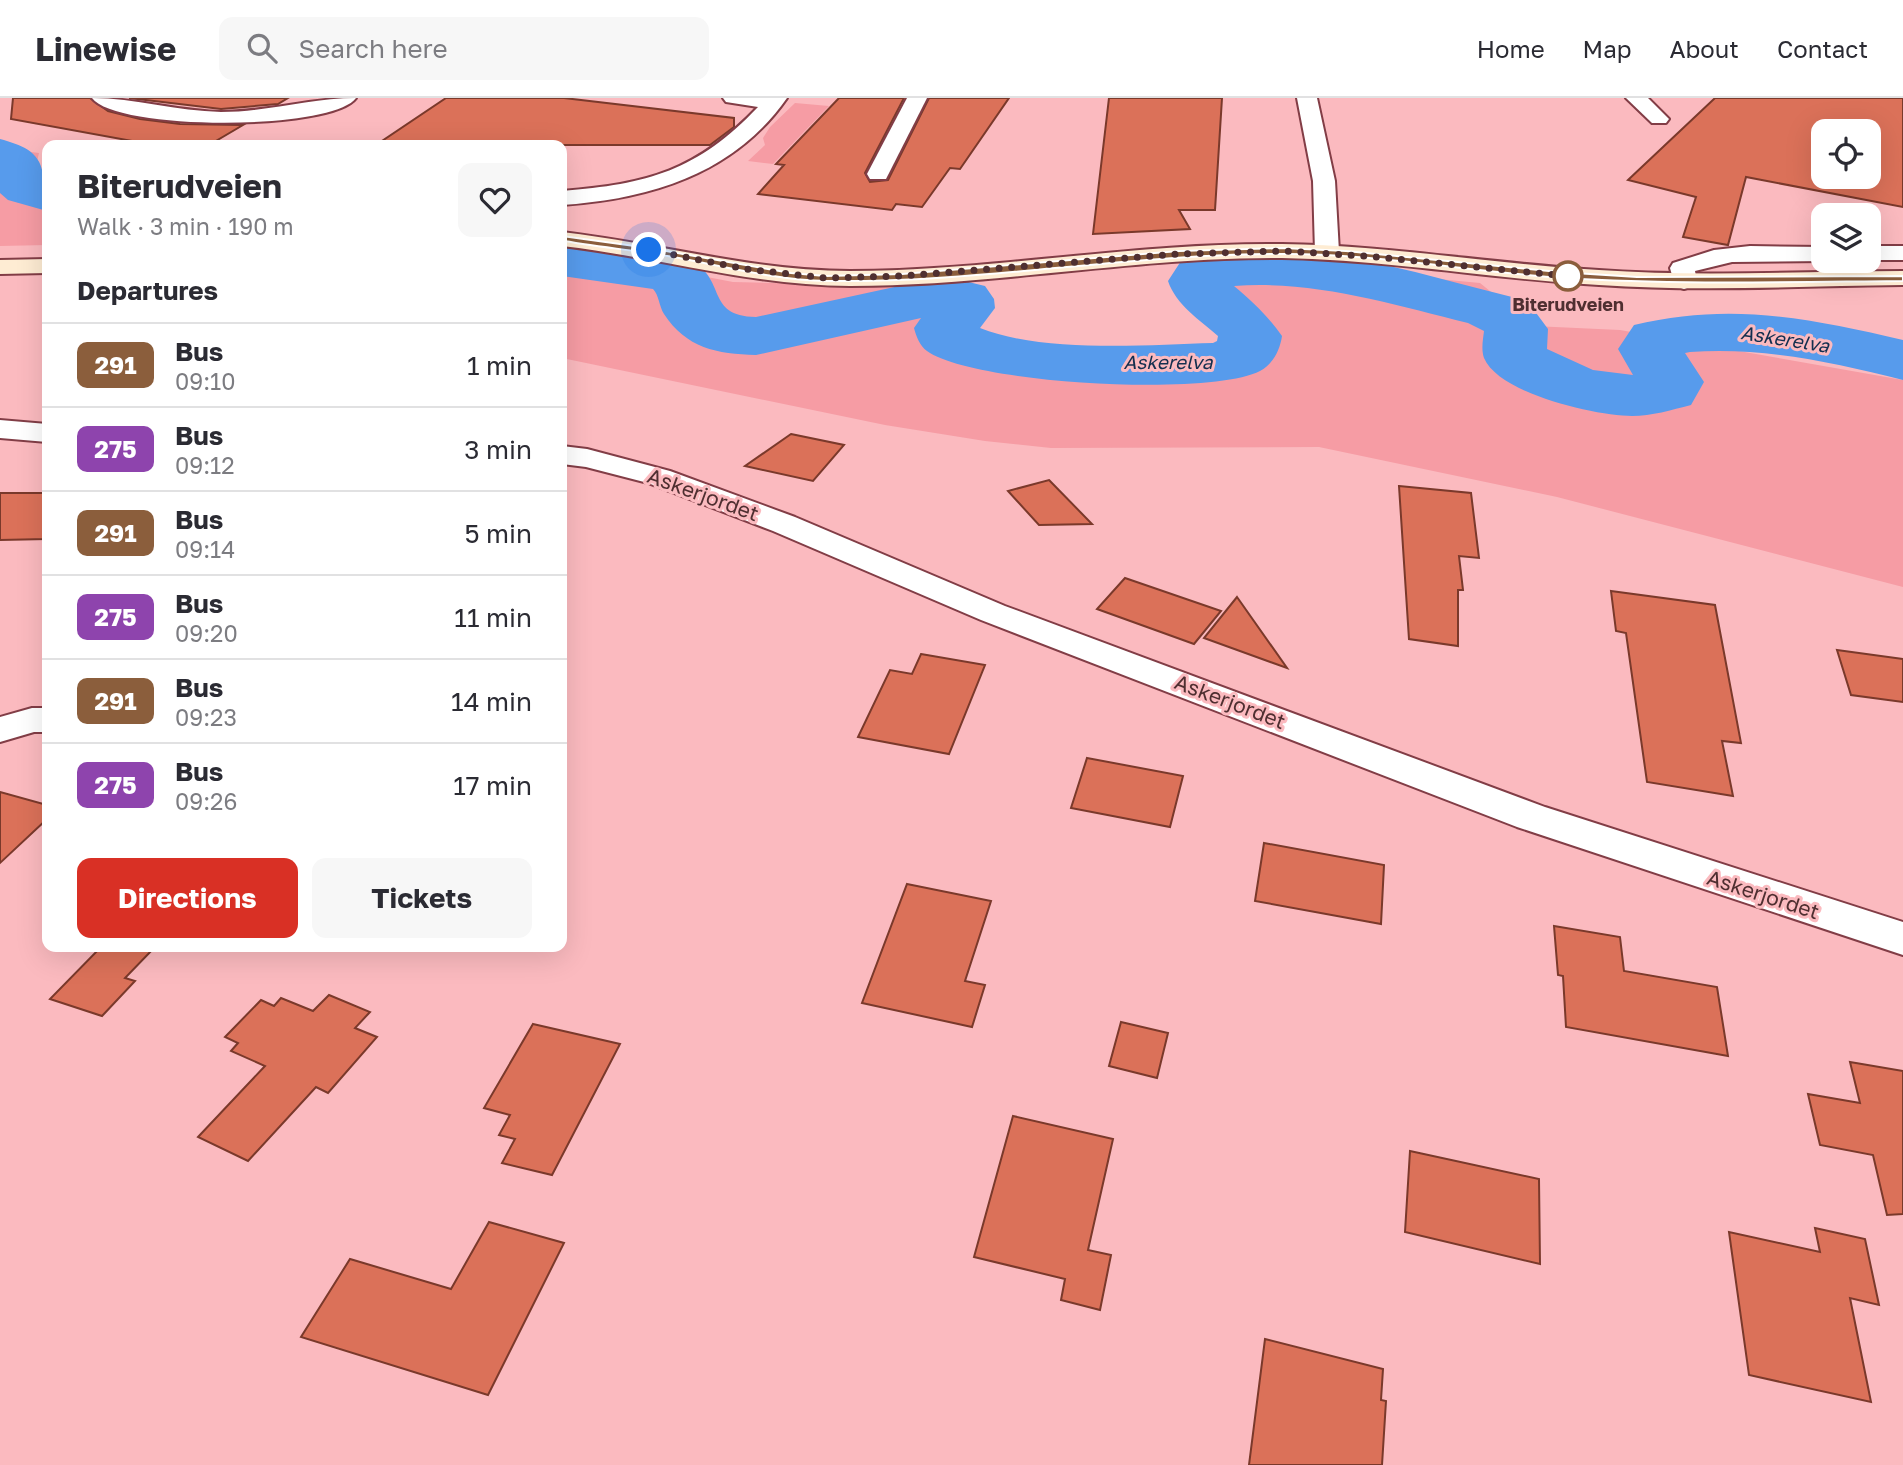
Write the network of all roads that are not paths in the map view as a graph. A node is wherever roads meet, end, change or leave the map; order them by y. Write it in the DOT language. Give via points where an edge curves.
graph roads {
  1 [pos="102,98"];
  2 [pos="346,98"];
  3 [pos="733,98"];
  4 [pos="917,98"];
  5 [pos="1307,98"];
  6 [pos="1636,98"];
  7 [pos="774,100"];
  8 [pos="1659,118"];
  9 [pos="878,174"];
  10 [pos="567,197"];
  11 [pos="567,240"];
  12 [pos="1327,253"];
  13 [pos="1881,253"];
  14 [pos="1903,253"];
  15 [pos="1811,254"];
  16 [pos="42,266"];
  17 [pos="0,267"];
  18 [pos="1903,278"];
  19 [pos="1684,281"];
  20 [pos="0,429"];
  21 [pos="42,433"];
  22 [pos="567,456"];
  23 [pos="42,720"];
  24 [pos="0,730"];
  25 [pos="1903,940"];
  1 -- 2 [label="street" via="146,111 205,117 270,115"];
  3 -- 7 [label="street"];
  4 -- 9 [label="street"];
  5 -- 12 [label="street" via="1324,181"];
  6 -- 8 [label="street"];
  7 -- 10 [label="street" via="729,146 691,169 637,187"];
  11 -- 12 [label="main road" via="825,278 1179,254"];
  12 -- 19 [label="main road" via="1559,275"];
  13 -- 14 [label="street"];
  15 -- 19 [label="street" via="1698,259 1682,268"];
  16 -- 17 [label="main road"];
  18 -- 19 [label="main road"];
  20 -- 21 [label="street"];
  22 -- 25 [label="street, Askerjordet" via="659,477 784,524 993,613 1531,817"];
  23 -- 24 [label="street"];
}
